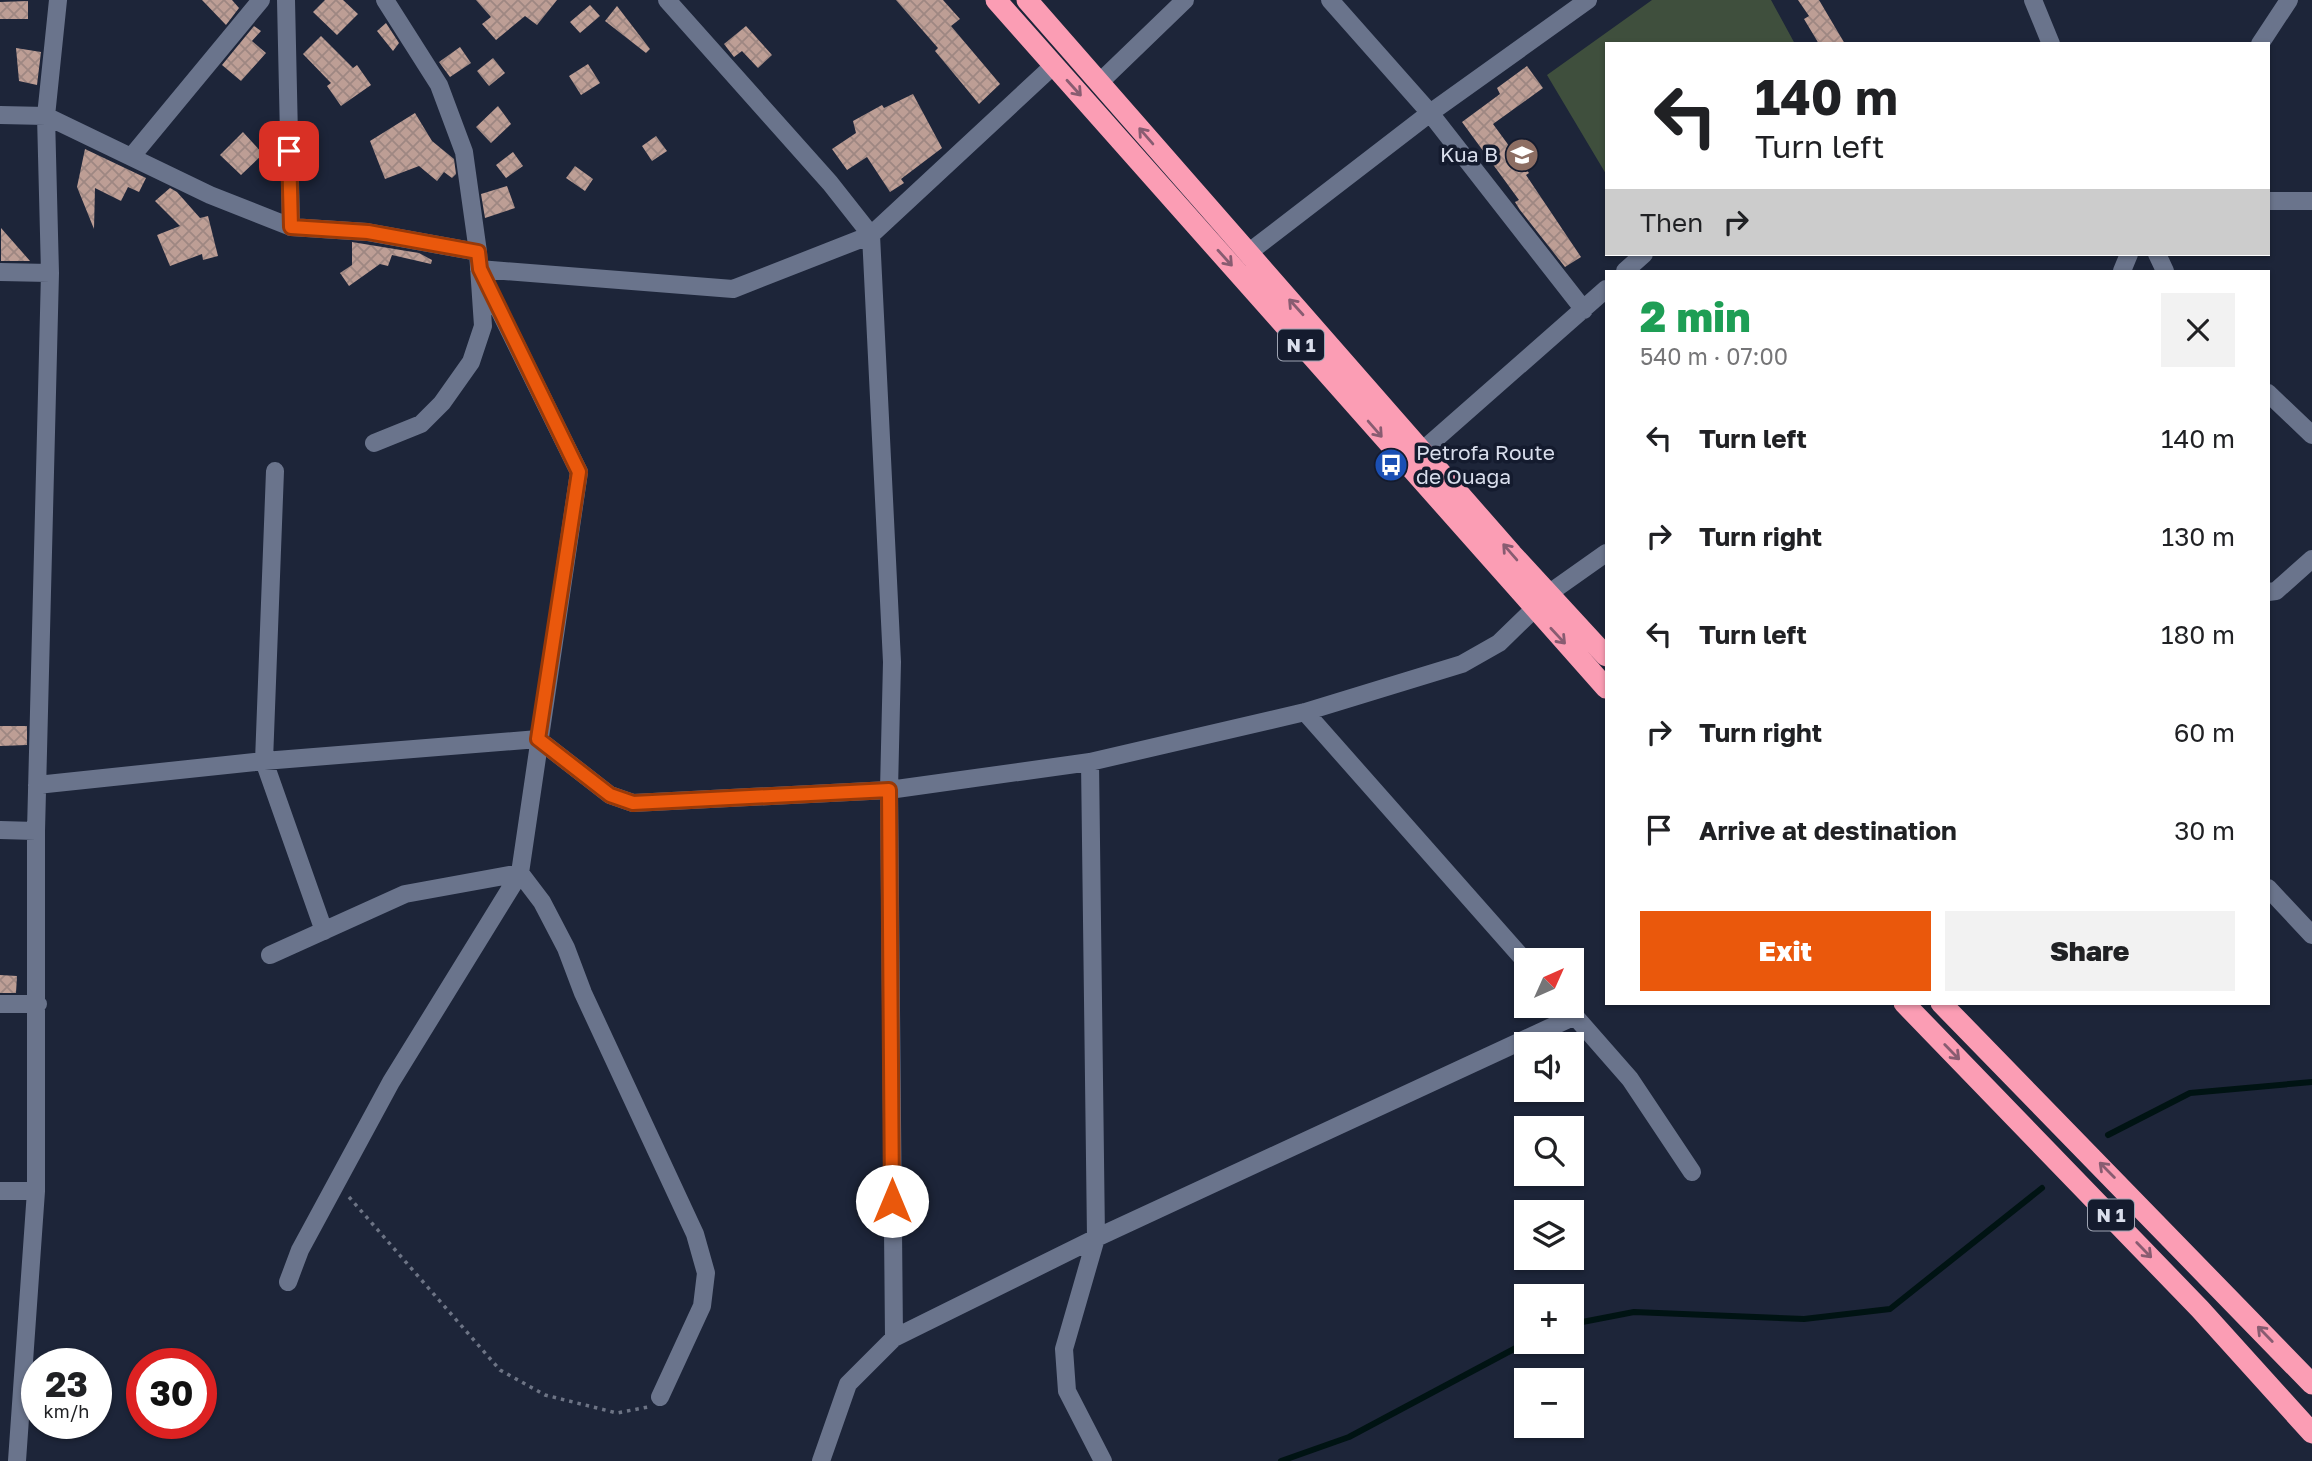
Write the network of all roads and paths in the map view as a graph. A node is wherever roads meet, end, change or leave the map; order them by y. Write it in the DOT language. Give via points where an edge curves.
graph roads {
  1 [pos="58,0"];
  2 [pos="261,0"];
  3 [pos="286,0"];
  4 [pos="385,0"];
  5 [pos="667,0"];
  6 [pos="996,0"];
  7 [pos="1027,0"];
  8 [pos="1185,0"];
  9 [pos="1330,0"];
  10 [pos="1588,0"];
  11 [pos="2032,0"];
  12 [pos="2289,0"];
  13 [pos="2050,42"];
  14 [pos="2261,42"];
  15 [pos="1054,65"];
  16 [pos="1099,83"];
  17 [pos="1430,113"];
  18 [pos="0,115"];
  19 [pos="46,116"];
  20 [pos="132,156"];
  21 [pos="2270,201"];
  22 [pos="2312,201"];
  23 [pos="291,227"];
  24 [pos="871,235"];
  25 [pos="1248,253"];
  26 [pos="1642,256"];
  27 [pos="479,261"];
  28 [pos="1626,270"];
  29 [pos="0,272"];
  30 [pos="50,273"];
  31 [pos="1605,290"];
  32 [pos="1584,310"];
  33 [pos="2270,395"];
  34 [pos="2312,435"];
  35 [pos="374,443"];
  36 [pos="1423,450"];
  37 [pos="275,471"];
  38 [pos="1458,507"];
  39 [pos="1605,554"];
  40 [pos="2312,559"];
  41 [pos="2270,592"];
  42 [pos="1541,601"];
  43 [pos="1605,655"];
  44 [pos="1605,687"];
  45 [pos="1305,712"];
  46 [pos="538,739"];
  47 [pos="264,761"];
  48 [pos="1090,762"];
  49 [pos="37,785"];
  50 [pos="889,790"];
  51 [pos="0,830"];
  52 [pos="36,831"];
  53 [pos="520,873"];
  54 [pos="2270,890"];
  55 [pos="324,930"];
  56 [pos="2312,935"];
  57 [pos="1514,948"];
  58 [pos="270,955"];
  59 [pos="0,1004"];
  60 [pos="38,1004"];
  61 [pos="1906,1005"];
  62 [pos="1943,1005"];
  63 [pos="1555,1018"];
  64 [pos="1576,1018"];
  65 [pos="1692,1172"];
  66 [pos="337,1183"];
  67 [pos="0,1191"];
  68 [pos="36,1191"];
  69 [pos="1096,1238"];
  70 [pos="288,1282"];
  71 [pos="894,1338"];
  72 [pos="2312,1384"];
  73 [pos="660,1397"];
  74 [pos="2312,1433"];
  75 [pos="17,1461"];
  76 [pos="821,1461"];
  77 [pos="1103,1461"];
  1 -- 19 [label="street"];
  2 -- 20 [label="street"];
  3 -- 23 [label="street"];
  4 -- 27 [label="street" via="439,85 464,152"];
  5 -- 24 [label="street" via="831,183"];
  6 -- 15 [label="highway, N 1"];
  7 -- 16 [label="highway, N 1"];
  8 -- 16 [label="street"];
  9 -- 17 [label="street"];
  10 -- 17 [label="street"];
  11 -- 13 [label="street"];
  12 -- 14 [label="street"];
  15 -- 24 [label="street"];
  15 -- 38 [label="highway, N 1, one-way"];
  25 -- 16 [label="highway, N 1, one-way"];
  17 -- 25 [label="street"];
  17 -- 32 [label="street"];
  18 -- 19 [label="street"];
  19 -- 20 [label="street"];
  19 -- 30 [label="street"];
  20 -- 23 [label="street" via="210,195"];
  21 -- 22 [label="street"];
  23 -- 27 [label="street" via="368,232"];
  24 -- 27 [label="street" via="733,289"];
  24 -- 50 [label="street" via="891,662"];
  36 -- 25 [label="highway, N 1, one-way"];
  26 -- 28 [label="street"];
  27 -- 35 [label="street" via="484,326 471,362 421,424"];
  27 -- 46 [label="street" via="579,472"];
  29 -- 30 [label="street"];
  30 -- 49 [label="street"];
  31 -- 32 [label="street"];
  32 -- 36 [label="street"];
  33 -- 34 [label="street"];
  36 -- 38 [label="highway, N 1"];
  37 -- 47 [label="street"];
  38 -- 42 [label="highway, N 1"];
  39 -- 42 [label="street"];
  40 -- 41 [label="street"];
  42 -- 43 [label="highway, N 1"];
  42 -- 44 [label="highway, N 1, one-way"];
  42 -- 45 [label="street" via="1499,643 1462,664"];
  45 -- 48 [label="street"];
  45 -- 57 [label="street"];
  46 -- 47 [label="street"];
  46 -- 50 [label="street" via="610,795 633,803"];
  46 -- 53 [label="street"];
  47 -- 49 [label="street"];
  47 -- 55 [label="street"];
  48 -- 50 [label="street"];
  48 -- 69 [label="street"];
  49 -- 52 [label="street"];
  50 -- 71 [label="street"];
  51 -- 52 [label="street"];
  52 -- 60 [label="street"];
  53 -- 55 [label="street" via="405,894"];
  53 -- 66 [label="street" via="391,1082"];
  53 -- 73 [label="street" via="542,902 566,948 699,1247 706,1273 702,1306"];
  54 -- 56 [label="street"];
  55 -- 58 [label="street"];
  59 -- 60 [label="street"];
  60 -- 68 [label="street"];
  61 -- 74 [label="highway, N 1, one-way" via="2200,1309"];
  72 -- 62 [label="highway, N 1, one-way"];
  63 -- 69 [label="street"];
  64 -- 65 [label="street" via="1630,1079"];
  66 -- 70 [label="street"];
  66 -- 73 [label="path" via="500,1370 545,1395 617,1413 644,1410"];
  67 -- 68 [label="street"];
  68 -- 75 [label="street"];
  69 -- 71 [label="street"];
  69 -- 77 [label="street" via="1064,1349 1067,1391"];
  71 -- 76 [label="street" via="848,1384"];
}
